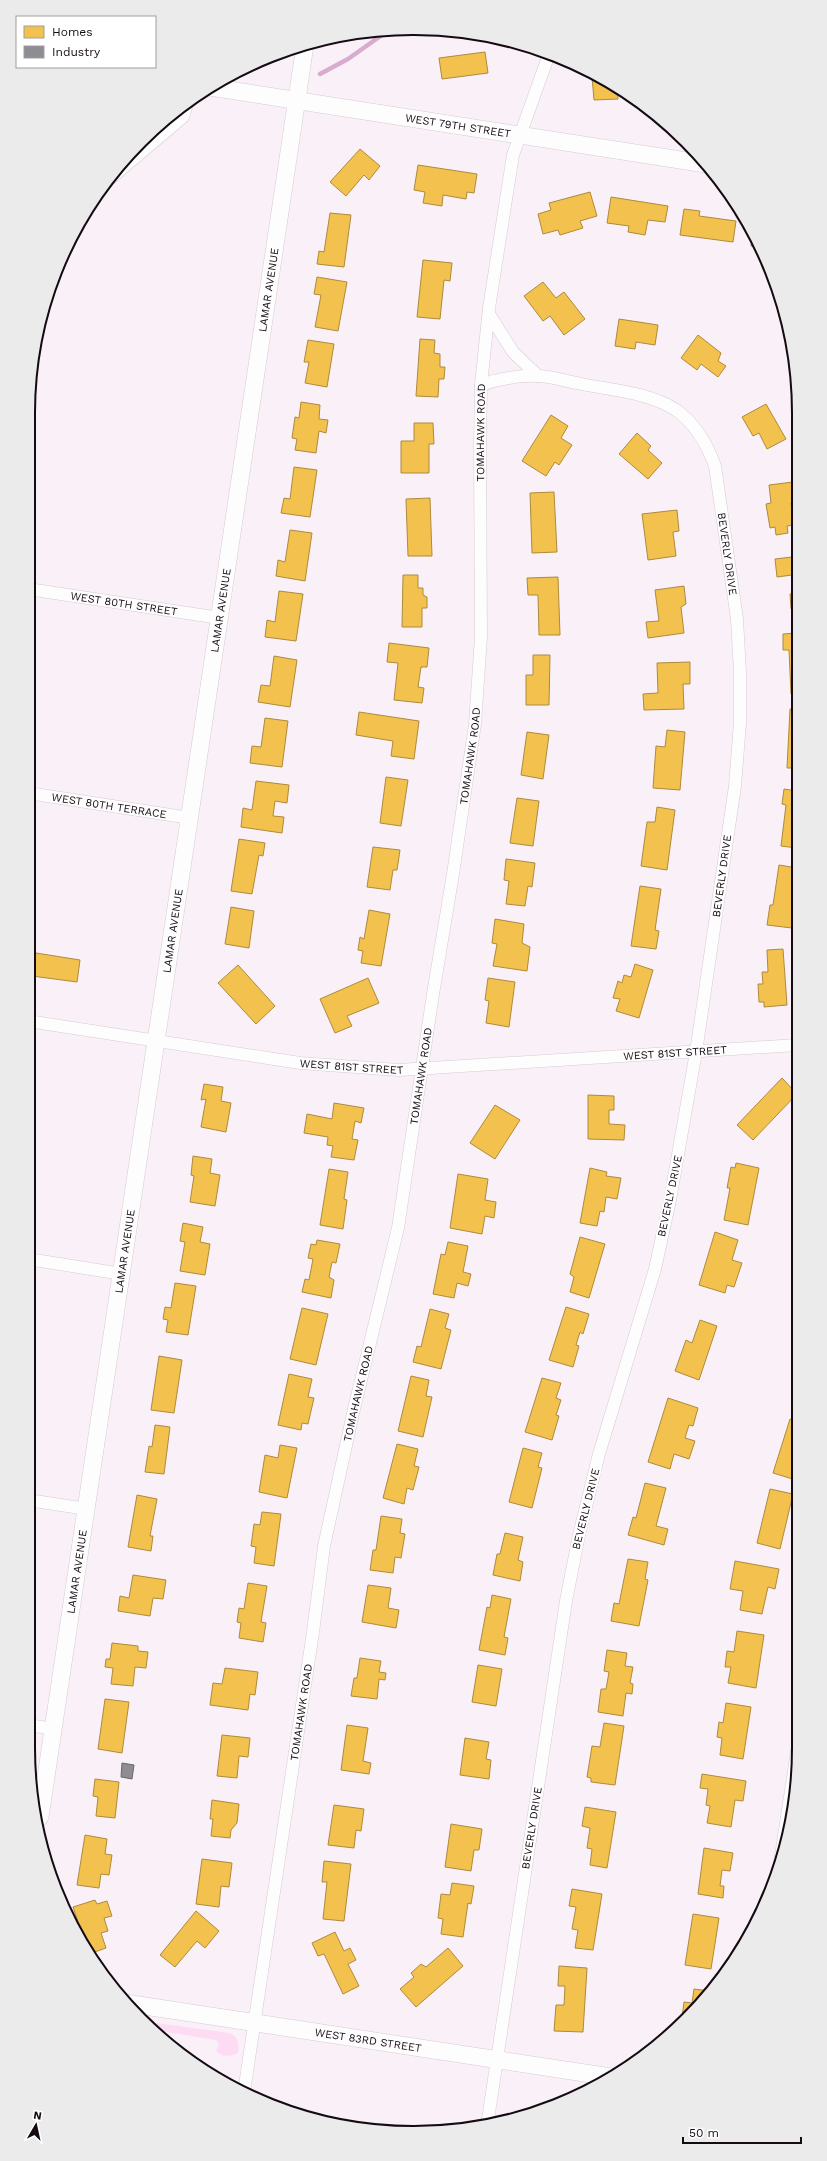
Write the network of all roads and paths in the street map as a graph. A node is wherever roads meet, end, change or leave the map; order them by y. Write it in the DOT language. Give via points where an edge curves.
graph roads {
  1 [pos="304,51"];
  2 [pos="547,60"];
  3 [pos="220,88"];
  4 [pos="297,100"];
  5 [pos="185,112"];
  6 [pos="520,135"];
  7 [pos="135,157"];
  8 [pos="697,163"];
  9 [pos="489,314"];
  10 [pos="538,376"];
  11 [pos="481,385"];
  12 [pos="35,590"];
  13 [pos="220,618"];
  14 [pos="35,794"];
  15 [pos="190,818"];
  16 [pos="35,1022"];
  17 [pos="157,1040"];
  18 [pos="792,1046"];
  19 [pos="696,1052"];
  20 [pos="423,1070"];
  21 [pos="35,1260"];
  22 [pos="122,1274"];
  23 [pos="35,1501"];
  24 [pos="87,1509"];
  25 [pos="35,1726"];
  26 [pos="54,1729"];
  27 [pos="41,1813"];
  28 [pos="136,2005"];
  29 [pos="254,2022"];
  30 [pos="497,2060"];
  31 [pos="602,2076"];
  32 [pos="245,2086"];
  33 [pos="488,2119"];
  1 -- 4 [label="street, LAMAR AVENUE"];
  2 -- 6 [label="street, TOMAHAWK ROAD"];
  3 -- 4 [label="street, WEST 79TH STREET"];
  4 -- 6 [label="street, WEST 79TH STREET"];
  4 -- 13 [label="street, LAMAR AVENUE"];
  5 -- 7 [label="street" via="183,117"];
  6 -- 8 [label="street, WEST 79TH STREET"];
  6 -- 9 [label="street, TOMAHAWK ROAD" via="513,155"];
  9 -- 10 [label="street" via="513,352"];
  9 -- 11 [label="street, TOMAHAWK ROAD"];
  10 -- 11 [label="street, BEVERLY DRIVE" via="499,379"];
  10 -- 19 [label="street, BEVERLY DRIVE" via="664,403 677,410 696,428 708,447 715,466 737,619 740,723 735,786"];
  11 -- 20 [label="street, TOMAHAWK ROAD" via="482,637 475,724"];
  12 -- 13 [label="street, WEST 80TH STREET"];
  13 -- 15 [label="street, LAMAR AVENUE"];
  14 -- 15 [label="street, WEST 80TH TERRACE"];
  15 -- 17 [label="street, LAMAR AVENUE"];
  16 -- 17 [label="street, WEST 81ST STREET"];
  17 -- 20 [label="street, WEST 81ST STREET" via="300,1063 348,1068"];
  17 -- 22 [label="street, LAMAR AVENUE"];
  18 -- 19 [label="street, WEST 81ST STREET"];
  19 -- 20 [label="street, WEST 81ST STREET"];
  19 -- 30 [label="street, BEVERLY DRIVE" via="678,1162 655,1269 599,1454 579,1535 566,1601"];
  20 -- 29 [label="street, TOMAHAWK ROAD" via="398,1228 324,1546"];
  21 -- 22 [label="street"];
  22 -- 24 [label="street, LAMAR AVENUE"];
  23 -- 24 [label="street"];
  24 -- 26 [label="street, LAMAR AVENUE"];
  25 -- 26 [label="street"];
  26 -- 27 [label="street, LAMAR AVENUE"];
  28 -- 29 [label="street, WEST 83RD STREET"];
  29 -- 30 [label="street, WEST 83RD STREET"];
  29 -- 32 [label="street, TOMAHAWK ROAD"];
  30 -- 31 [label="street, WEST 83RD STREET"];
  30 -- 33 [label="street, BEVERLY DRIVE"];
}
